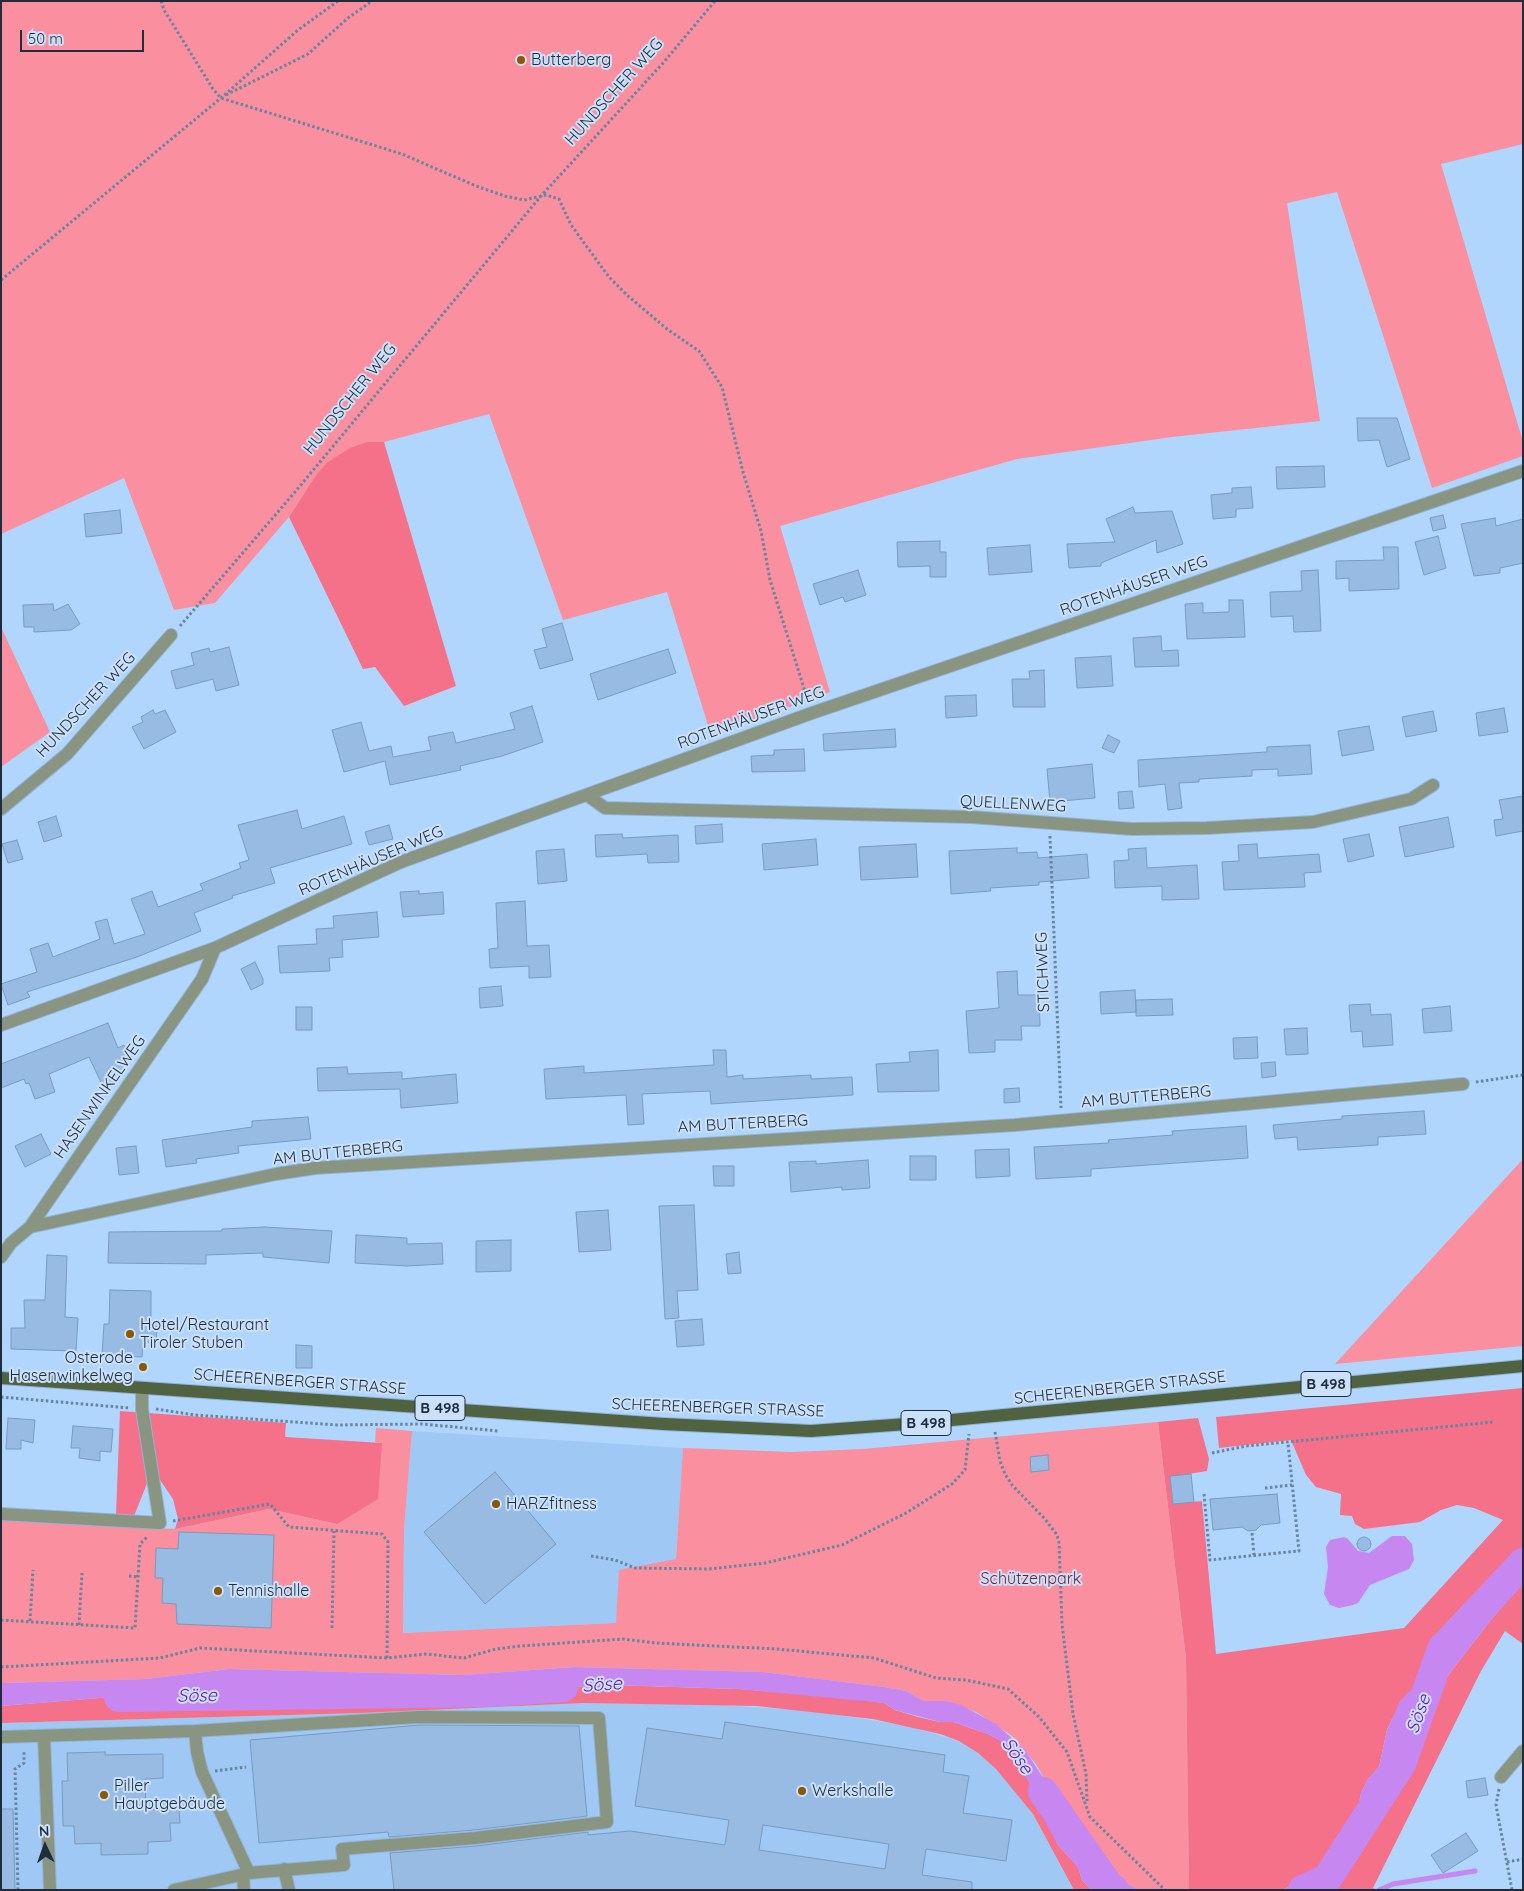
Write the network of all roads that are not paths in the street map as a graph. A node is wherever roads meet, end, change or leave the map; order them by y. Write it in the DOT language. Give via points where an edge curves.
graph roads {
  1 [pos="1523,471"];
  2 [pos="171,636"];
  3 [pos="1433,785"];
  4 [pos="587,794"];
  5 [pos="1,809"];
  6 [pos="215,948"];
  7 [pos="1,1025"];
  8 [pos="1463,1084"];
  9 [pos="30,1227"];
  10 [pos="1,1257"];
  11 [pos="1523,1366"];
  12 [pos="1,1378"];
  13 [pos="142,1388"];
  14 [pos="1,1514"];
  15 [pos="195,1731"];
  16 [pos="44,1736"];
  17 [pos="1,1737"];
  18 [pos="1523,1751"];
  19 [pos="1501,1777"];
  20 [pos="284,1869"];
  21 [pos="246,1873"];
  22 [pos="50,1890"];
  23 [pos="174,1890"];
  24 [pos="244,1890"];
  25 [pos="289,1890"];
  1 -- 4 [label="street, ROTENHÄUSER WEG" via="812,713"];
  2 -- 5 [label="street, HUNDSCHER WEG" via="67,754"];
  3 -- 4 [label="street, QUELLENWEG" via="1411,799 1313,822 1132,829 971,818 606,808"];
  4 -- 6 [label="street, ROTENHÄUSER WEG" via="401,862"];
  6 -- 7 [label="street, ROTENHÄUSER WEG"];
  6 -- 9 [label="street, HASENWINKELWEG" via="202,979"];
  8 -- 9 [label="street, AM BUTTERBERG" via="1061,1121 315,1168"];
  9 -- 10 [label="street, HASENWINKELWEG" via="11,1243"];
  11 -- 13 [label="main road, SCHEERENBERGER STRASSE / B 498" via="920,1424 811,1431 674,1425"];
  12 -- 13 [label="main road, SCHEERENBERGER STRASSE / B 498"];
  13 -- 14 [label="street" via="142,1409 160,1524"];
  15 -- 16 [label="street"];
  15 -- 20 [label="street" via="418,1717 599,1718 607,1822 476,1838 342,1849 344,1865"];
  15 -- 21 [label="street" via="202,1772"];
  16 -- 17 [label="street"];
  16 -- 22 [label="street"];
  18 -- 19 [label="street"];
  20 -- 21 [label="street"];
  20 -- 25 [label="street"];
  21 -- 23 [label="street"];
  21 -- 24 [label="street"];
}
